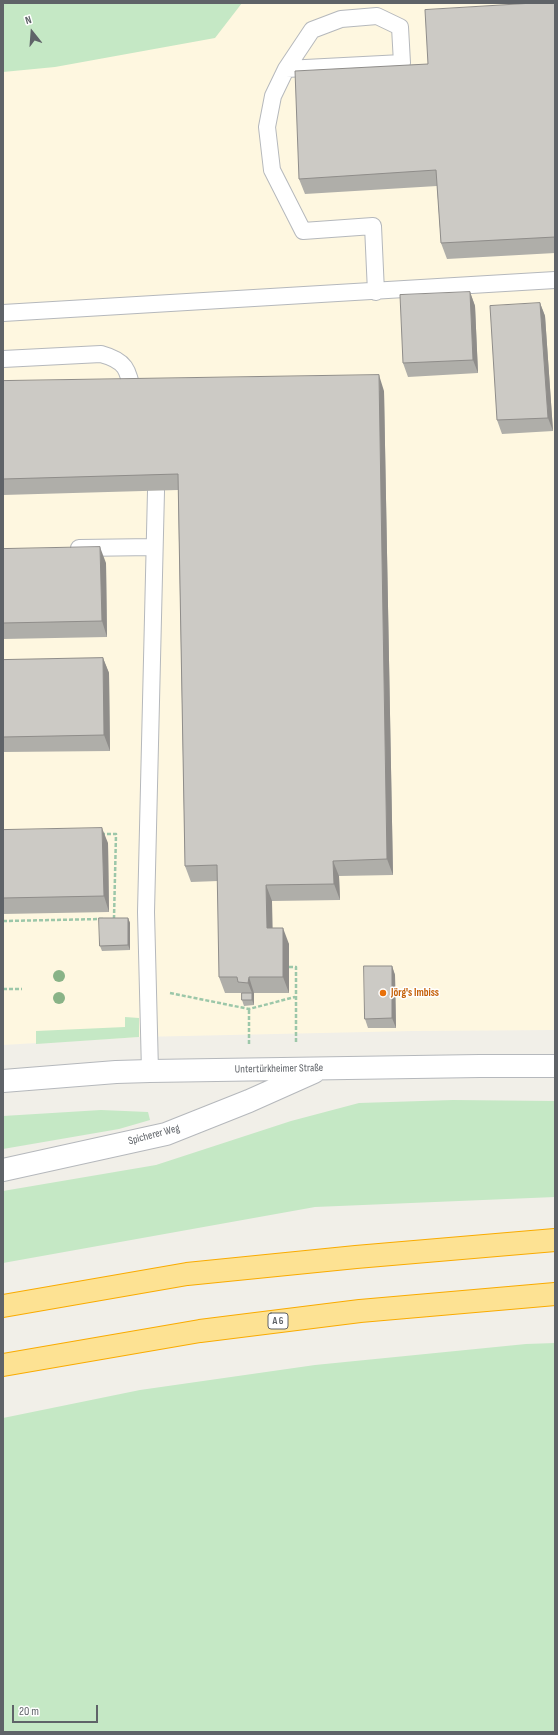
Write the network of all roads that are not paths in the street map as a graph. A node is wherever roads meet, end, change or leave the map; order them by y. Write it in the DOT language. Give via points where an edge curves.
graph roads {
  1 [pos="286,69"];
  2 [pos="555,280"];
  3 [pos="376,292"];
  4 [pos="3,314"];
  5 [pos="3,359"];
  6 [pos="133,395"];
  7 [pos="156,491"];
  8 [pos="154,546"];
  9 [pos="67,549"];
  10 [pos="555,1066"];
  11 [pos="320,1068"];
  12 [pos="150,1071"];
  13 [pos="3,1081"];
  14 [pos="3,1170"];
  15 [pos="555,1240"];
  16 [pos="555,1294"];
  17 [pos="3,1306"];
  18 [pos="3,1365"];
  1 -- 1 [label="lane" via="402,63 400,27 377,16 341,18 312,30"];
  1 -- 3 [label="lane" via="273,96 267,127 272,170 303,230 373,226"];
  2 -- 3 [label="lane"];
  3 -- 4 [label="lane"];
  5 -- 6 [label="lane" via="101,354 114,358 125,366"];
  7 -- 8 [label="lane"];
  8 -- 9 [label="lane"];
  8 -- 12 [label="lane" via="146,904"];
  10 -- 11 [label="street, Untertürkheimer Straße"];
  11 -- 12 [label="street, Untertürkheimer Straße"];
  11 -- 14 [label="street, Spicherer Weg" via="249,1102 166,1134"];
  12 -- 13 [label="street, Untertürkheimer Straße"];
  15 -- 17 [label="highway" via="187,1274"];
  16 -- 18 [label="highway, A 6" via="352,1312 200,1331"];
}
